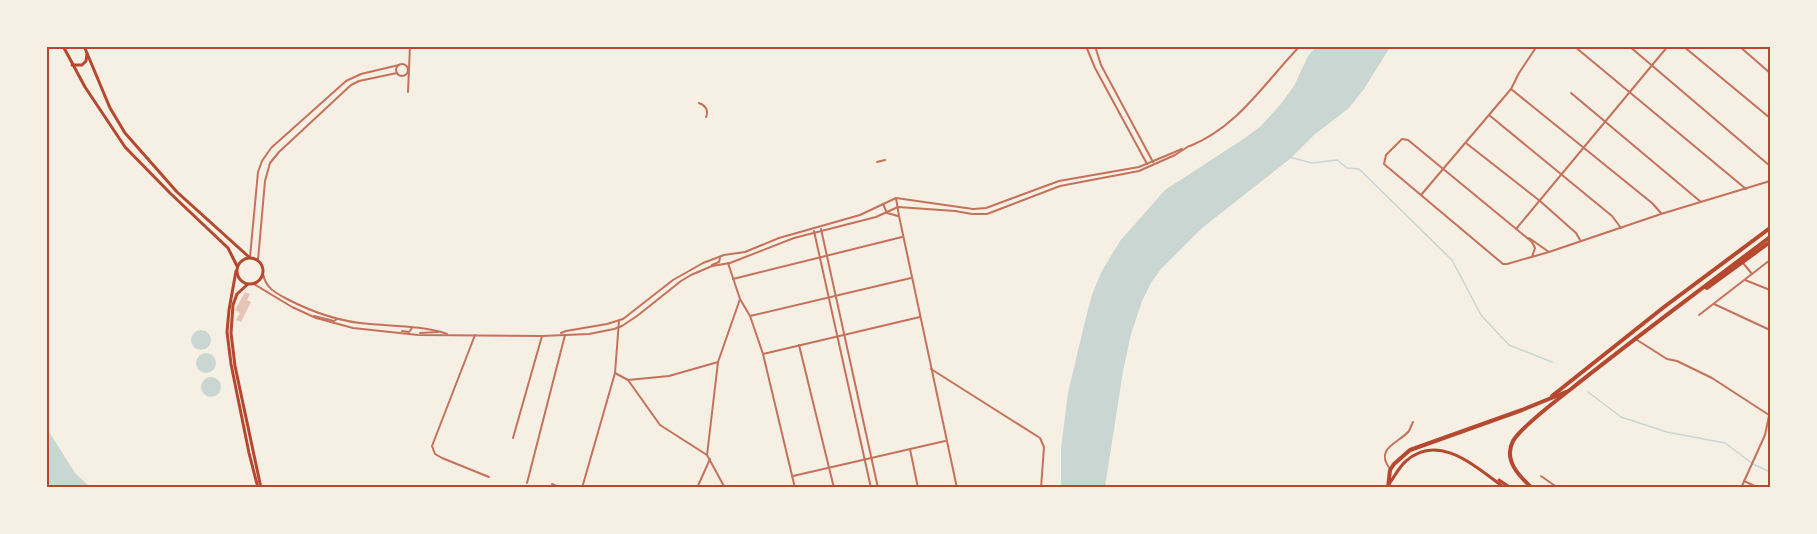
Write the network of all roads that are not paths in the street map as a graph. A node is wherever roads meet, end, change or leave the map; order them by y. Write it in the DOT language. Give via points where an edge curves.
graph roads {
  1 [pos="63,46"];
  2 [pos="84,46"];
  3 [pos="410,46"];
  4 [pos="1086,46"];
  5 [pos="1095,46"];
  6 [pos="1300,46"];
  7 [pos="1537,46"];
  8 [pos="1574,46"];
  9 [pos="1629,46"];
  10 [pos="1668,46"];
  11 [pos="1683,46"];
  12 [pos="1739,46"];
  13 [pos="87,53"];
  14 [pos="1101,64"];
  15 [pos="72,65"];
  16 [pos="399,66"];
  17 [pos="1652,66"];
  18 [pos="1095,68"];
  19 [pos="409,72"];
  20 [pos="397,73"];
  21 [pos="1770,73"];
  22 [pos="1113,86"];
  23 [pos="1107,88"];
  24 [pos="1511,89"];
  25 [pos="408,92"];
  26 [pos="1629,92"];
  27 [pos="1571,93"];
  28 [pos="699,103"];
  29 [pos="1488,115"];
  30 [pos="706,117"];
  31 [pos="1770,118"];
  32 [pos="1606,121"];
  33 [pos="1467,143"];
  34 [pos="1189,146"];
  35 [pos="1584,148"];
  36 [pos="885,160"];
  37 [pos="1770,160"];
  38 [pos="877,162"];
  39 [pos="1153,162"];
  40 [pos="1767,163"];
  41 [pos="1147,164"];
  42 [pos="1770,166"];
  43 [pos="1443,169"];
  44 [pos="1561,175"];
  45 [pos="1770,181"];
  46 [pos="1746,189"];
  47 [pos="1421,195"];
  48 [pos="896,198"];
  49 [pos="1540,201"];
  50 [pos="1701,202"];
  51 [pos="883,204"];
  52 [pos="898,207"];
  53 [pos="886,213"];
  54 [pos="1661,214"];
  55 [pos="899,216"];
  56 [pos="820,226"];
  57 [pos="1621,228"];
  58 [pos="1770,228"];
  59 [pos="1516,229"];
  60 [pos="813,230"];
  61 [pos="822,230"];
  62 [pos="903,237"];
  63 [pos="1526,237"];
  64 [pos="1770,237"];
  65 [pos="1580,241"];
  66 [pos="1770,242"];
  67 [pos="1548,252"];
  68 [pos="731,254"];
  69 [pos="724,255"];
  70 [pos="827,256"];
  71 [pos="249,257"];
  72 [pos="1532,257"];
  73 [pos="820,258"];
  74 [pos="258,260"];
  75 [pos="1770,260"];
  76 [pos="729,263"];
  77 [pos="1743,263"];
  78 [pos="237,266"];
  79 [pos="707,268"];
  80 [pos="236,271"];
  81 [pos="263,274"];
  82 [pos="1752,274"];
  83 [pos="912,278"];
  84 [pos="733,279"];
  85 [pos="1745,280"];
  86 [pos="249,284"];
  87 [pos="254,284"];
  88 [pos="1770,290"];
  89 [pos="1694,295"];
  90 [pos="836,296"];
  91 [pos="828,297"];
  92 [pos="740,298"];
  93 [pos="1714,304"];
  94 [pos="1699,315"];
  95 [pos="311,316"];
  96 [pos="750,316"];
  97 [pos="920,317"];
  98 [pos="338,319"];
  99 [pos="619,321"];
  100 [pos="617,327"];
  101 [pos="412,328"];
  102 [pos="585,328"];
  103 [pos="578,329"];
  104 [pos="1770,330"];
  105 [pos="392,332"];
  106 [pos="440,332"];
  107 [pos="417,334"];
  108 [pos="475,334"];
  109 [pos="559,334"];
  110 [pos="578,334"];
  111 [pos="585,334"];
  112 [pos="450,335"];
  113 [pos="565,335"];
  114 [pos="844,335"];
  115 [pos="542,336"];
  116 [pos="837,336"];
  117 [pos="1635,338"];
  118 [pos="799,345"];
  119 [pos="763,354"];
  120 [pos="718,362"];
  121 [pos="931,369"];
  122 [pos="615,373"];
  123 [pos="628,380"];
  124 [pos="1570,390"];
  125 [pos="1552,396"];
  126 [pos="1770,413"];
  127 [pos="1413,422"];
  128 [pos="513,438"];
  129 [pos="946,441"];
  130 [pos="910,449"];
  131 [pos="707,455"];
  132 [pos="872,458"];
  133 [pos="710,459"];
  134 [pos="865,460"];
  135 [pos="829,468"];
  136 [pos="1390,470"];
  137 [pos="793,476"];
  138 [pos="1541,476"];
  139 [pos="489,477"];
  140 [pos="1494,478"];
  141 [pos="1744,481"];
  142 [pos="527,483"];
  143 [pos="552,484"];
  144 [pos="1389,486"];
  145 [pos="259,488"];
  146 [pos="560,488"];
  147 [pos="582,488"];
  148 [pos="697,488"];
  149 [pos="725,488"];
  150 [pos="795,488"];
  151 [pos="834,488"];
  152 [pos="871,488"];
  153 [pos="878,488"];
  154 [pos="918,488"];
  155 [pos="957,488"];
  156 [pos="1041,488"];
  157 [pos="1479,488"];
  158 [pos="1492,488"];
  159 [pos="1505,488"];
  160 [pos="1511,488"];
  161 [pos="1532,488"];
  162 [pos="1558,488"];
  163 [pos="1741,488"];
  164 [pos="1759,488"];
  1 -- 15 [label="main road"];
  2 -- 13 [label="main road"];
  3 -- 19 [label="street"];
  4 -- 18 [label="street"];
  5 -- 14 [label="street"];
  6 -- 34 [label="street" via="1228,124"];
  7 -- 24 [label="street"];
  8 -- 26 [label="street"];
  9 -- 17 [label="street"];
  10 -- 17 [label="street"];
  11 -- 31 [label="street"];
  12 -- 21 [label="street"];
  13 -- 15 [label="main road" via="82,65"];
  13 -- 71 [label="main road" via="125,133 177,192"];
  14 -- 18 [label="street"];
  14 -- 22 [label="street"];
  15 -- 78 [label="main road" via="125,147 228,248"];
  16 -- 19 [label="street" via="405,65"];
  16 -- 20 [label="street"];
  16 -- 71 [label="street" via="346,81 271,148 258,172"];
  17 -- 26 [label="street"];
  17 -- 40 [label="street"];
  18 -- 23 [label="street"];
  19 -- 20 [label="street" via="404,76"];
  19 -- 25 [label="street"];
  20 -- 74 [label="street" via="351,85 273,159 265,181"];
  22 -- 23 [label="street"];
  22 -- 39 [label="street"];
  23 -- 41 [label="street"];
  24 -- 29 [label="street"];
  24 -- 35 [label="street"];
  26 -- 32 [label="street"];
  26 -- 46 [label="street"];
  27 -- 32 [label="street"];
  28 -- 30 [label="street" via="705,106"];
  29 -- 33 [label="street"];
  29 -- 44 [label="street"];
  32 -- 35 [label="street"];
  32 -- 50 [label="street"];
  33 -- 43 [label="street"];
  33 -- 49 [label="street"];
  34 -- 39 [label="street"];
  34 -- 52 [label="street" via="1139,171 1060,186 987,213"];
  35 -- 44 [label="street"];
  35 -- 54 [label="street"];
  36 -- 38 [label="street"];
  37 -- 40 [label="street"];
  39 -- 41 [label="street"];
  40 -- 42 [label="street"];
  41 -- 48 [label="street" via="1059,181 986,208"];
  43 -- 47 [label="street"];
  43 -- 47 [label="street" via="1408,140 1402,139 1386,155 1384,164"];
  43 -- 59 [label="street"];
  44 -- 49 [label="street"];
  44 -- 57 [label="street" via="1612,216"];
  45 -- 46 [label="street"];
  46 -- 50 [label="street"];
  47 -- 72 [label="street" via="1503,264"];
  48 -- 51 [label="street"];
  48 -- 52 [label="street"];
  49 -- 59 [label="street"];
  49 -- 65 [label="street"];
  50 -- 54 [label="street"];
  51 -- 53 [label="street"];
  51 -- 56 [label="street"];
  52 -- 53 [label="street"];
  52 -- 55 [label="street"];
  53 -- 55 [label="street"];
  53 -- 61 [label="street"];
  54 -- 57 [label="street"];
  55 -- 62 [label="street"];
  56 -- 60 [label="street"];
  56 -- 61 [label="street"];
  57 -- 65 [label="street"];
  58 -- 125 [label="highway"];
  59 -- 63 [label="street"];
  60 -- 61 [label="street"];
  60 -- 68 [label="street"];
  60 -- 73 [label="street"];
  60 -- 76 [label="street"];
  61 -- 70 [label="street"];
  62 -- 70 [label="street"];
  62 -- 83 [label="street"];
  63 -- 67 [label="street"];
  63 -- 72 [label="street" via="1534,244"];
  64 -- 89 [label="highway"];
  65 -- 67 [label="street"];
  66 -- 77 [label="highway"];
  67 -- 72 [label="street"];
  68 -- 69 [label="street"];
  68 -- 76 [label="street"];
  69 -- 79 [label="street"];
  69 -- 99 [label="street" via="686,271"];
  70 -- 73 [label="street"];
  70 -- 90 [label="street"];
  71 -- 74 [label="main road"];
  71 -- 78 [label="main road"];
  73 -- 84 [label="street"];
  73 -- 91 [label="street"];
  74 -- 81 [label="main road"];
  75 -- 82 [label="street"];
  76 -- 79 [label="street"];
  76 -- 84 [label="street"];
  77 -- 82 [label="street"];
  77 -- 89 [label="highway"];
  78 -- 80 [label="main road"];
  79 -- 100 [label="street" via="681,281"];
  80 -- 86 [label="main road" via="238,278"];
  80 -- 145 [label="main road" via="227,332"];
  81 -- 87 [label="main road"];
  81 -- 98 [label="street" via="273,291"];
  82 -- 85 [label="street"];
  83 -- 90 [label="street"];
  83 -- 97 [label="street"];
  84 -- 92 [label="street"];
  85 -- 88 [label="street"];
  85 -- 93 [label="street"];
  86 -- 87 [label="main road"];
  86 -- 145 [label="main road" via="237,294 231,333"];
  87 -- 95 [label="street"];
  89 -- 117 [label="highway"];
  90 -- 91 [label="street"];
  90 -- 114 [label="street"];
  91 -- 96 [label="street"];
  91 -- 116 [label="street"];
  92 -- 96 [label="street"];
  92 -- 120 [label="street"];
  93 -- 94 [label="street"];
  93 -- 104 [label="street"];
  95 -- 98 [label="street"];
  95 -- 105 [label="street" via="340,325"];
  96 -- 119 [label="street"];
  97 -- 114 [label="street"];
  97 -- 121 [label="street"];
  98 -- 101 [label="street"];
  99 -- 100 [label="street"];
  99 -- 102 [label="street"];
  100 -- 111 [label="street"];
  100 -- 122 [label="street"];
  101 -- 105 [label="street" via="410,332"];
  101 -- 106 [label="street"];
  102 -- 103 [label="street"];
  102 -- 111 [label="street"];
  103 -- 109 [label="street"];
  103 -- 110 [label="street"];
  105 -- 107 [label="street"];
  106 -- 107 [label="street"];
  106 -- 112 [label="street"];
  107 -- 112 [label="street"];
  108 -- 112 [label="street"];
  108 -- 115 [label="street"];
  108 -- 139 [label="street" via="432,446 442,458"];
  109 -- 113 [label="street"];
  109 -- 115 [label="street"];
  110 -- 111 [label="street"];
  110 -- 113 [label="street"];
  113 -- 142 [label="street"];
  114 -- 116 [label="street"];
  114 -- 132 [label="street"];
  115 -- 128 [label="street"];
  116 -- 118 [label="street"];
  116 -- 134 [label="street"];
  117 -- 124 [label="highway"];
  117 -- 126 [label="street"];
  118 -- 119 [label="street"];
  118 -- 135 [label="street"];
  119 -- 137 [label="street"];
  120 -- 123 [label="street" via="669,376"];
  120 -- 131 [label="street"];
  121 -- 129 [label="street"];
  121 -- 156 [label="street" via="1040,438 1044,447"];
  122 -- 123 [label="street"];
  122 -- 147 [label="street"];
  123 -- 131 [label="street" via="660,425"];
  124 -- 125 [label="highway"];
  124 -- 161 [label="highway" via="1517,436 1511,447 1511,463"];
  125 -- 136 [label="highway" via="1410,450"];
  126 -- 141 [label="street" via="1765,435"];
  127 -- 136 [label="street" via="1387,449 1384,457"];
  129 -- 130 [label="street"];
  129 -- 155 [label="street"];
  130 -- 132 [label="street"];
  130 -- 154 [label="street"];
  131 -- 133 [label="street"];
  132 -- 134 [label="street"];
  132 -- 153 [label="street"];
  133 -- 148 [label="street"];
  133 -- 149 [label="street"];
  134 -- 135 [label="street"];
  134 -- 152 [label="street"];
  135 -- 137 [label="street"];
  135 -- 151 [label="street"];
  136 -- 144 [label="highway"];
  137 -- 150 [label="street"];
  138 -- 162 [label="street"];
  140 -- 144 [label="main road" via="1451,453 1432,450 1417,454 1403,465"];
  140 -- 159 [label="main road"];
  140 -- 160 [label="main road"];
  141 -- 163 [label="street"];
  141 -- 164 [label="street"];
  143 -- 146 [label="street"];
  157 -- 158 [label="highway"];
}
